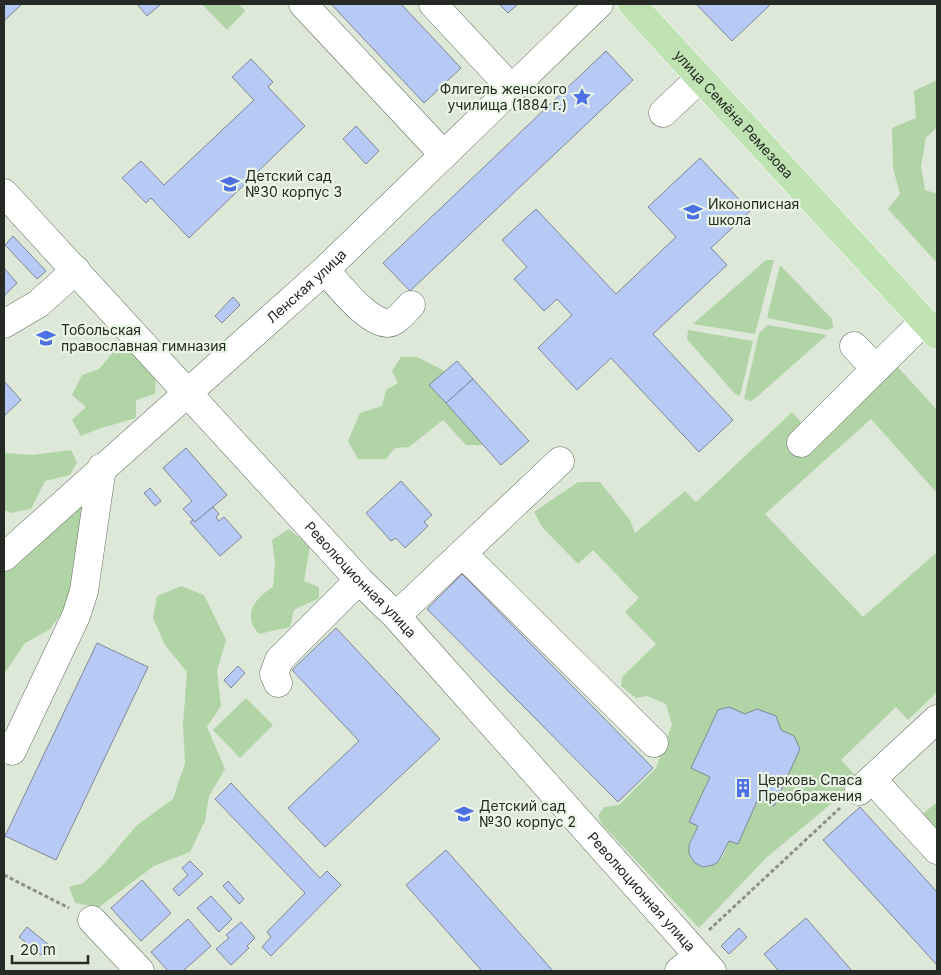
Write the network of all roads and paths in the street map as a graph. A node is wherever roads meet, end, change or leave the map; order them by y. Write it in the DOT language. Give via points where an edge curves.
graph roads {
  1 [pos="302,4"];
  2 [pos="433,4"];
  3 [pos="599,4"];
  4 [pos="632,4"];
  5 [pos="700,78"];
  6 [pos="512,89"];
  7 [pos="663,113"];
  8 [pos="444,155"];
  9 [pos="4,193"];
  10 [pos="76,270"];
  11 [pos="326,270"];
  12 [pos="411,305"];
  13 [pos="4,324"];
  14 [pos="931,328"];
  15 [pos="854,346"];
  16 [pos="876,369"];
  17 [pos="188,391"];
  18 [pos="801,443"];
  19 [pos="560,461"];
  20 [pos="102,467"];
  21 [pos="463,554"];
  22 [pos="4,557"];
  23 [pos="359,580"];
  24 [pos="396,616"];
  25 [pos="278,683"];
  26 [pos="937,719"];
  27 [pos="654,742"];
  28 [pos="4,745"];
  29 [pos="866,785"];
  30 [pos="937,850"];
  31 [pos="4,875"];
  32 [pos="92,920"];
  33 [pos="695,961"];
  34 [pos="140,971"];
  1 -- 8 [label="street"];
  2 -- 6 [label="street"];
  3 -- 6 [label="street, Ленская улица"];
  4 -- 5 [label="main road, улица Семёна Ремезова"];
  5 -- 7 [label="street"];
  5 -- 14 [label="main road, улица Семёна Ремезова"];
  6 -- 8 [label="street, Ленская улица"];
  8 -- 11 [label="street, Ленская улица"];
  9 -- 10 [label="street, Революционная улица"];
  10 -- 13 [label="street" via="38,304"];
  10 -- 17 [label="street, Революционная улица"];
  11 -- 12 [label="street" via="373,319 385,324 394,322"];
  11 -- 17 [label="street, Ленская улица"];
  14 -- 16 [label="street"];
  15 -- 16 [label="street"];
  16 -- 18 [label="street"];
  17 -- 20 [label="street, Ленская улица"];
  17 -- 23 [label="street, Революционная улица"];
  19 -- 21 [label="street"];
  20 -- 22 [label="street, Ленская улица"];
  20 -- 28 [label="street" via="84,591 76,616 12,751"];
  21 -- 24 [label="street"];
  21 -- 27 [label="street"];
  23 -- 24 [label="street, Революционная улица"];
  23 -- 25 [label="street" via="279,660 274,674"];
  24 -- 33 [label="street, Революционная улица"];
  26 -- 29 [label="street"];
  29 -- 30 [label="street"];
  29 -- 33 [label="path"];
  31 -- 32 [label="path"];
  32 -- 34 [label="street"];
}
